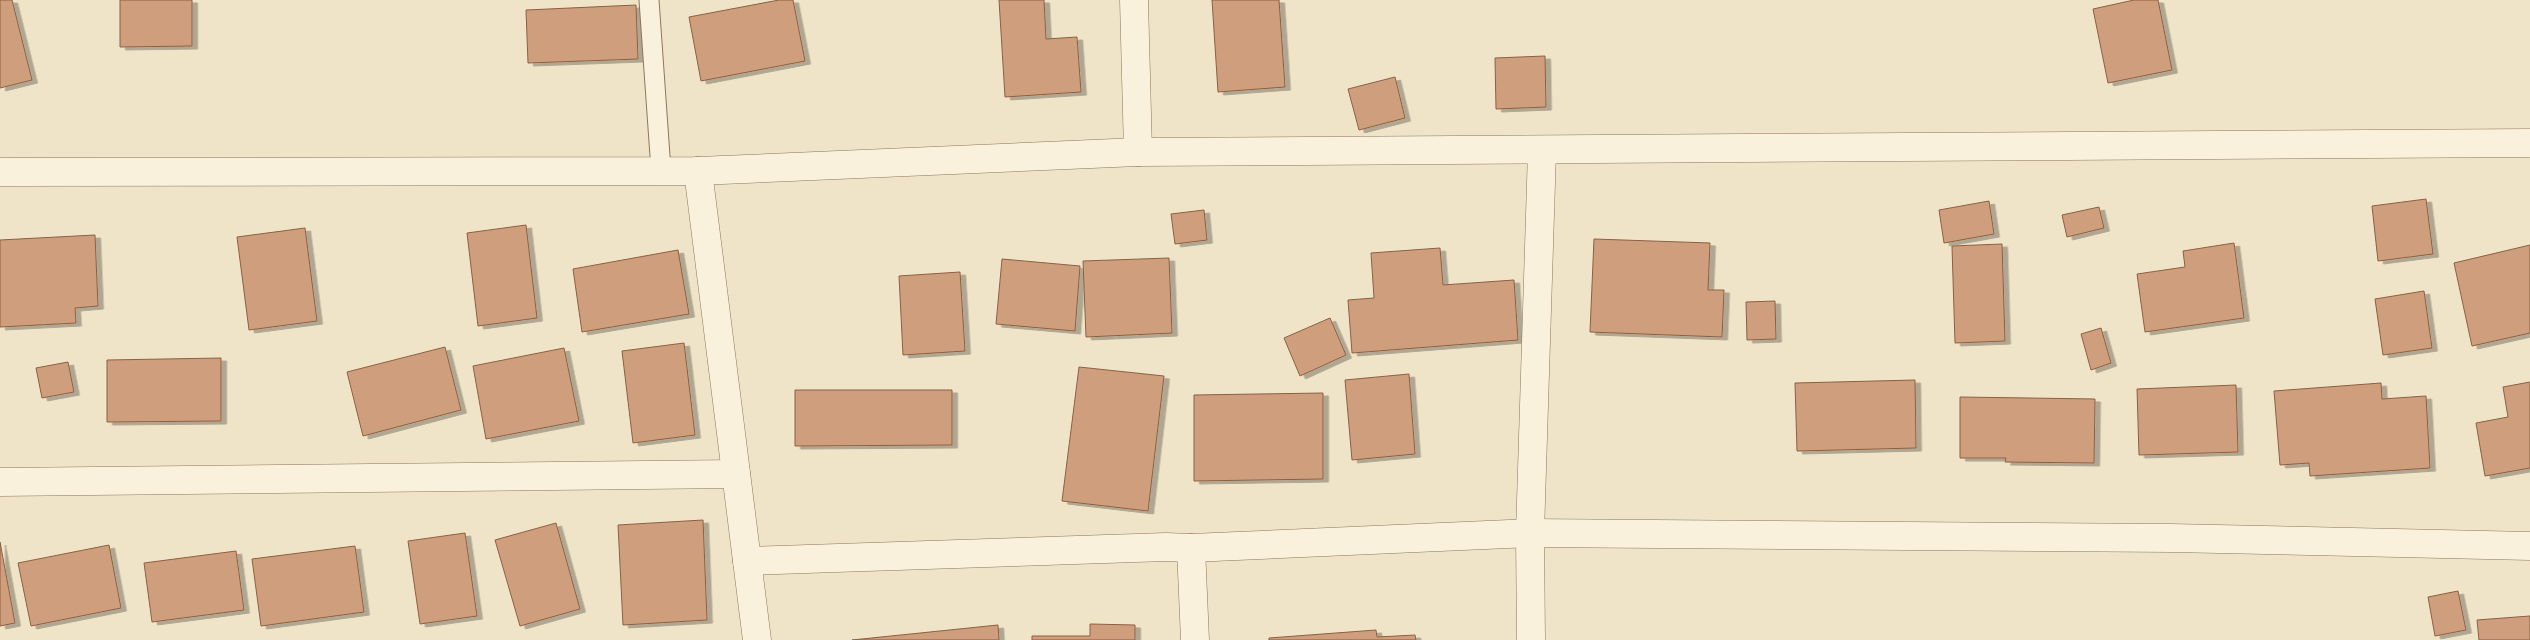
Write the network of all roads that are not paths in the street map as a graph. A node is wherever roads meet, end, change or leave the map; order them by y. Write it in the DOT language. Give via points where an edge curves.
graph roads {
  1 [pos="649,0"];
  2 [pos="1134,0"];
  3 [pos="2530,143"];
  4 [pos="1542,151"];
  5 [pos="1138,152"];
  6 [pos="661,170"];
  7 [pos="698,171"];
  8 [pos="0,172"];
  9 [pos="736,474"];
  10 [pos="0,482"];
  11 [pos="1530,533"];
  12 [pos="2530,546"];
  13 [pos="1191,548"];
  14 [pos="747,561"];
  15 [pos="757,640"];
  16 [pos="1195,640"];
  17 [pos="1531,640"];
  1 -- 6 [label="lane"];
  2 -- 5 [label="street"];
  3 -- 4 [label="street"];
  4 -- 5 [label="street"];
  4 -- 11 [label="street"];
  5 -- 7 [label="street"];
  6 -- 7 [label="street"];
  6 -- 8 [label="street"];
  7 -- 9 [label="street"];
  9 -- 10 [label="street"];
  9 -- 14 [label="street"];
  11 -- 12 [label="street" via="2171,538"];
  11 -- 13 [label="street"];
  11 -- 17 [label="street"];
  13 -- 14 [label="street"];
  13 -- 16 [label="street"];
  14 -- 15 [label="street"];
}
